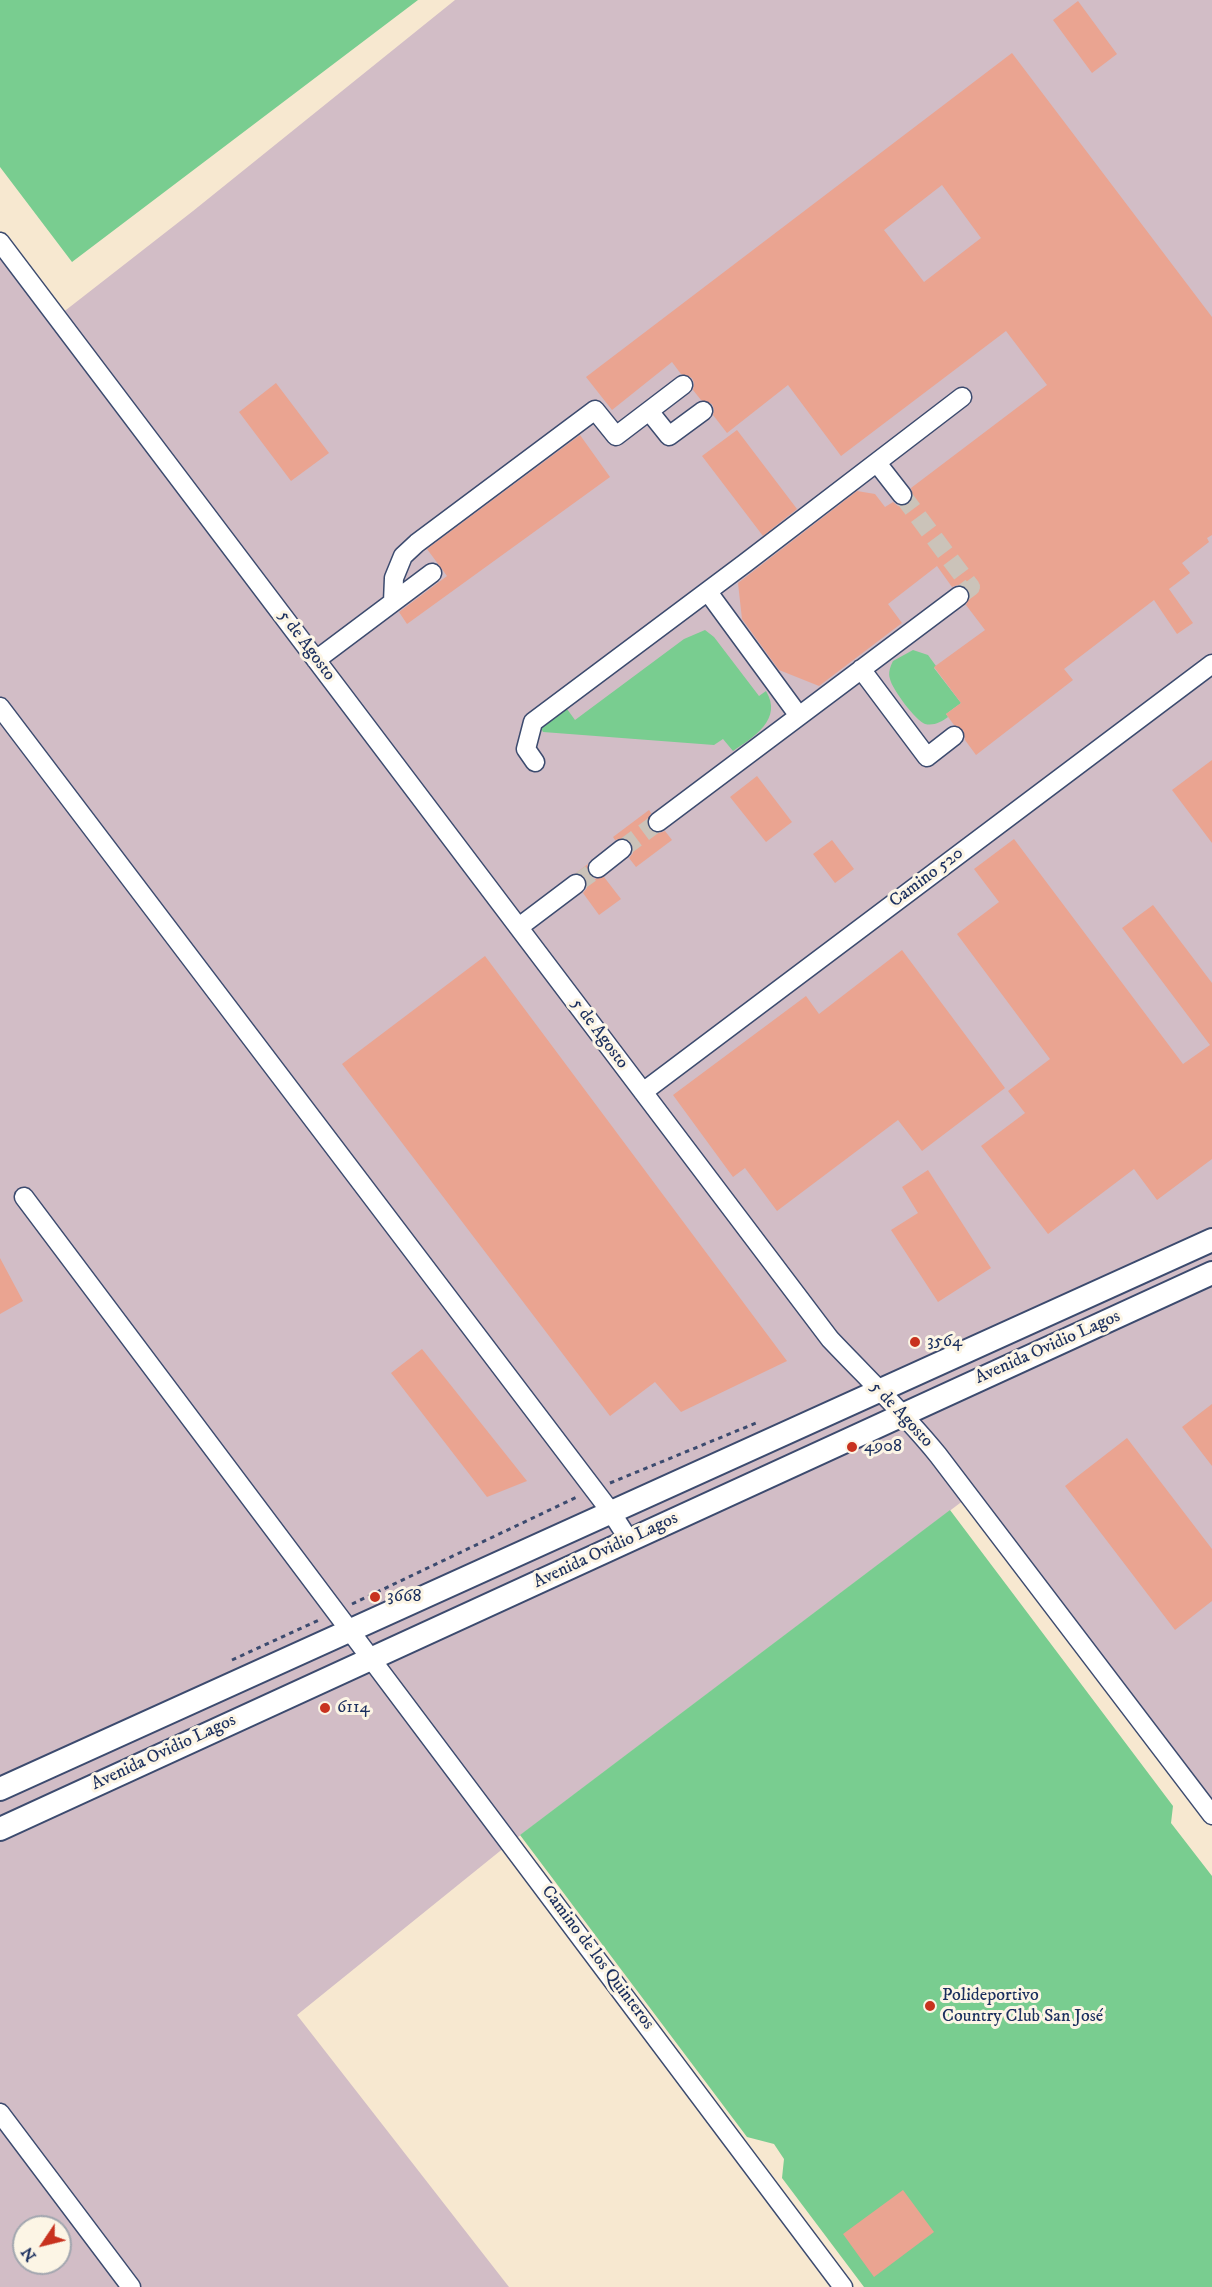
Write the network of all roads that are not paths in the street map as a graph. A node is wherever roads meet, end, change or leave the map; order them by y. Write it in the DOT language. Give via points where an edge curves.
graph roads {
  1 [pos="0,242"];
  2 [pos="682,385"];
  3 [pos="962,397"];
  4 [pos="650,411"];
  5 [pos="703,411"];
  6 [pos="877,463"];
  7 [pos="902,495"];
  8 [pos="432,573"];
  9 [pos="708,592"];
  10 [pos="959,596"];
  11 [pos="393,602"];
  12 [pos="316,660"];
  13 [pos="1212,664"];
  14 [pos="861,669"];
  15 [pos="0,707"];
  16 [pos="799,716"];
  17 [pos="954,736"];
  18 [pos="535,762"];
  19 [pos="658,822"];
  20 [pos="622,849"];
  21 [pos="598,868"];
  22 [pos="576,884"];
  23 [pos="519,927"];
  24 [pos="643,1092"];
  25 [pos="24,1197"];
  26 [pos="1212,1240"];
  27 [pos="1212,1273"];
  28 [pos="879,1391"];
  29 [pos="904,1413"];
  30 [pos="611,1512"];
  31 [pos="628,1540"];
  32 [pos="351,1630"];
  33 [pos="370,1659"];
  34 [pos="0,1789"];
  35 [pos="1212,1815"];
  36 [pos="0,1828"];
  37 [pos="0,2113"];
  38 [pos="131,2287"];
  39 [pos="843,2287"];
  1 -- 12 [label="street, 5 de Agosto"];
  2 -- 4 [label="street"];
  3 -- 6 [label="street"];
  4 -- 5 [label="street" via="669,436"];
  4 -- 11 [label="street" via="616,436 595,410 403,556 394,579"];
  6 -- 7 [label="street"];
  6 -- 9 [label="street"];
  8 -- 11 [label="street"];
  9 -- 16 [label="street"];
  9 -- 18 [label="street" via="533,722 526,749"];
  10 -- 14 [label="street"];
  11 -- 12 [label="street"];
  12 -- 23 [label="street, 5 de Agosto"];
  13 -- 24 [label="street, Camino 520"];
  14 -- 16 [label="street"];
  14 -- 17 [label="street" via="927,757"];
  15 -- 30 [label="street"];
  16 -- 19 [label="street"];
  20 -- 21 [label="street"];
  22 -- 23 [label="street"];
  23 -- 24 [label="street, 5 de Agosto"];
  24 -- 28 [label="street, 5 de Agosto" via="830,1340"];
  25 -- 32 [label="street, Camino de los Quinteros"];
  26 -- 28 [label="main road, Avenida Ovidio Lagos"];
  27 -- 29 [label="main road, Avenida Ovidio Lagos"];
  28 -- 29 [label="street, 5 de Agosto"];
  28 -- 30 [label="main road, Avenida Ovidio Lagos"];
  29 -- 31 [label="main road, Avenida Ovidio Lagos"];
  29 -- 35 [label="street, 5 de Agosto"];
  30 -- 31 [label="street"];
  30 -- 32 [label="main road, Avenida Ovidio Lagos"];
  31 -- 33 [label="main road, Avenida Ovidio Lagos"];
  32 -- 33 [label="street, Camino de los Quinteros"];
  32 -- 34 [label="main road, Avenida Ovidio Lagos"];
  33 -- 36 [label="main road, Avenida Ovidio Lagos"];
  33 -- 39 [label="street, Camino de los Quinteros"];
  37 -- 38 [label="street"];
}
